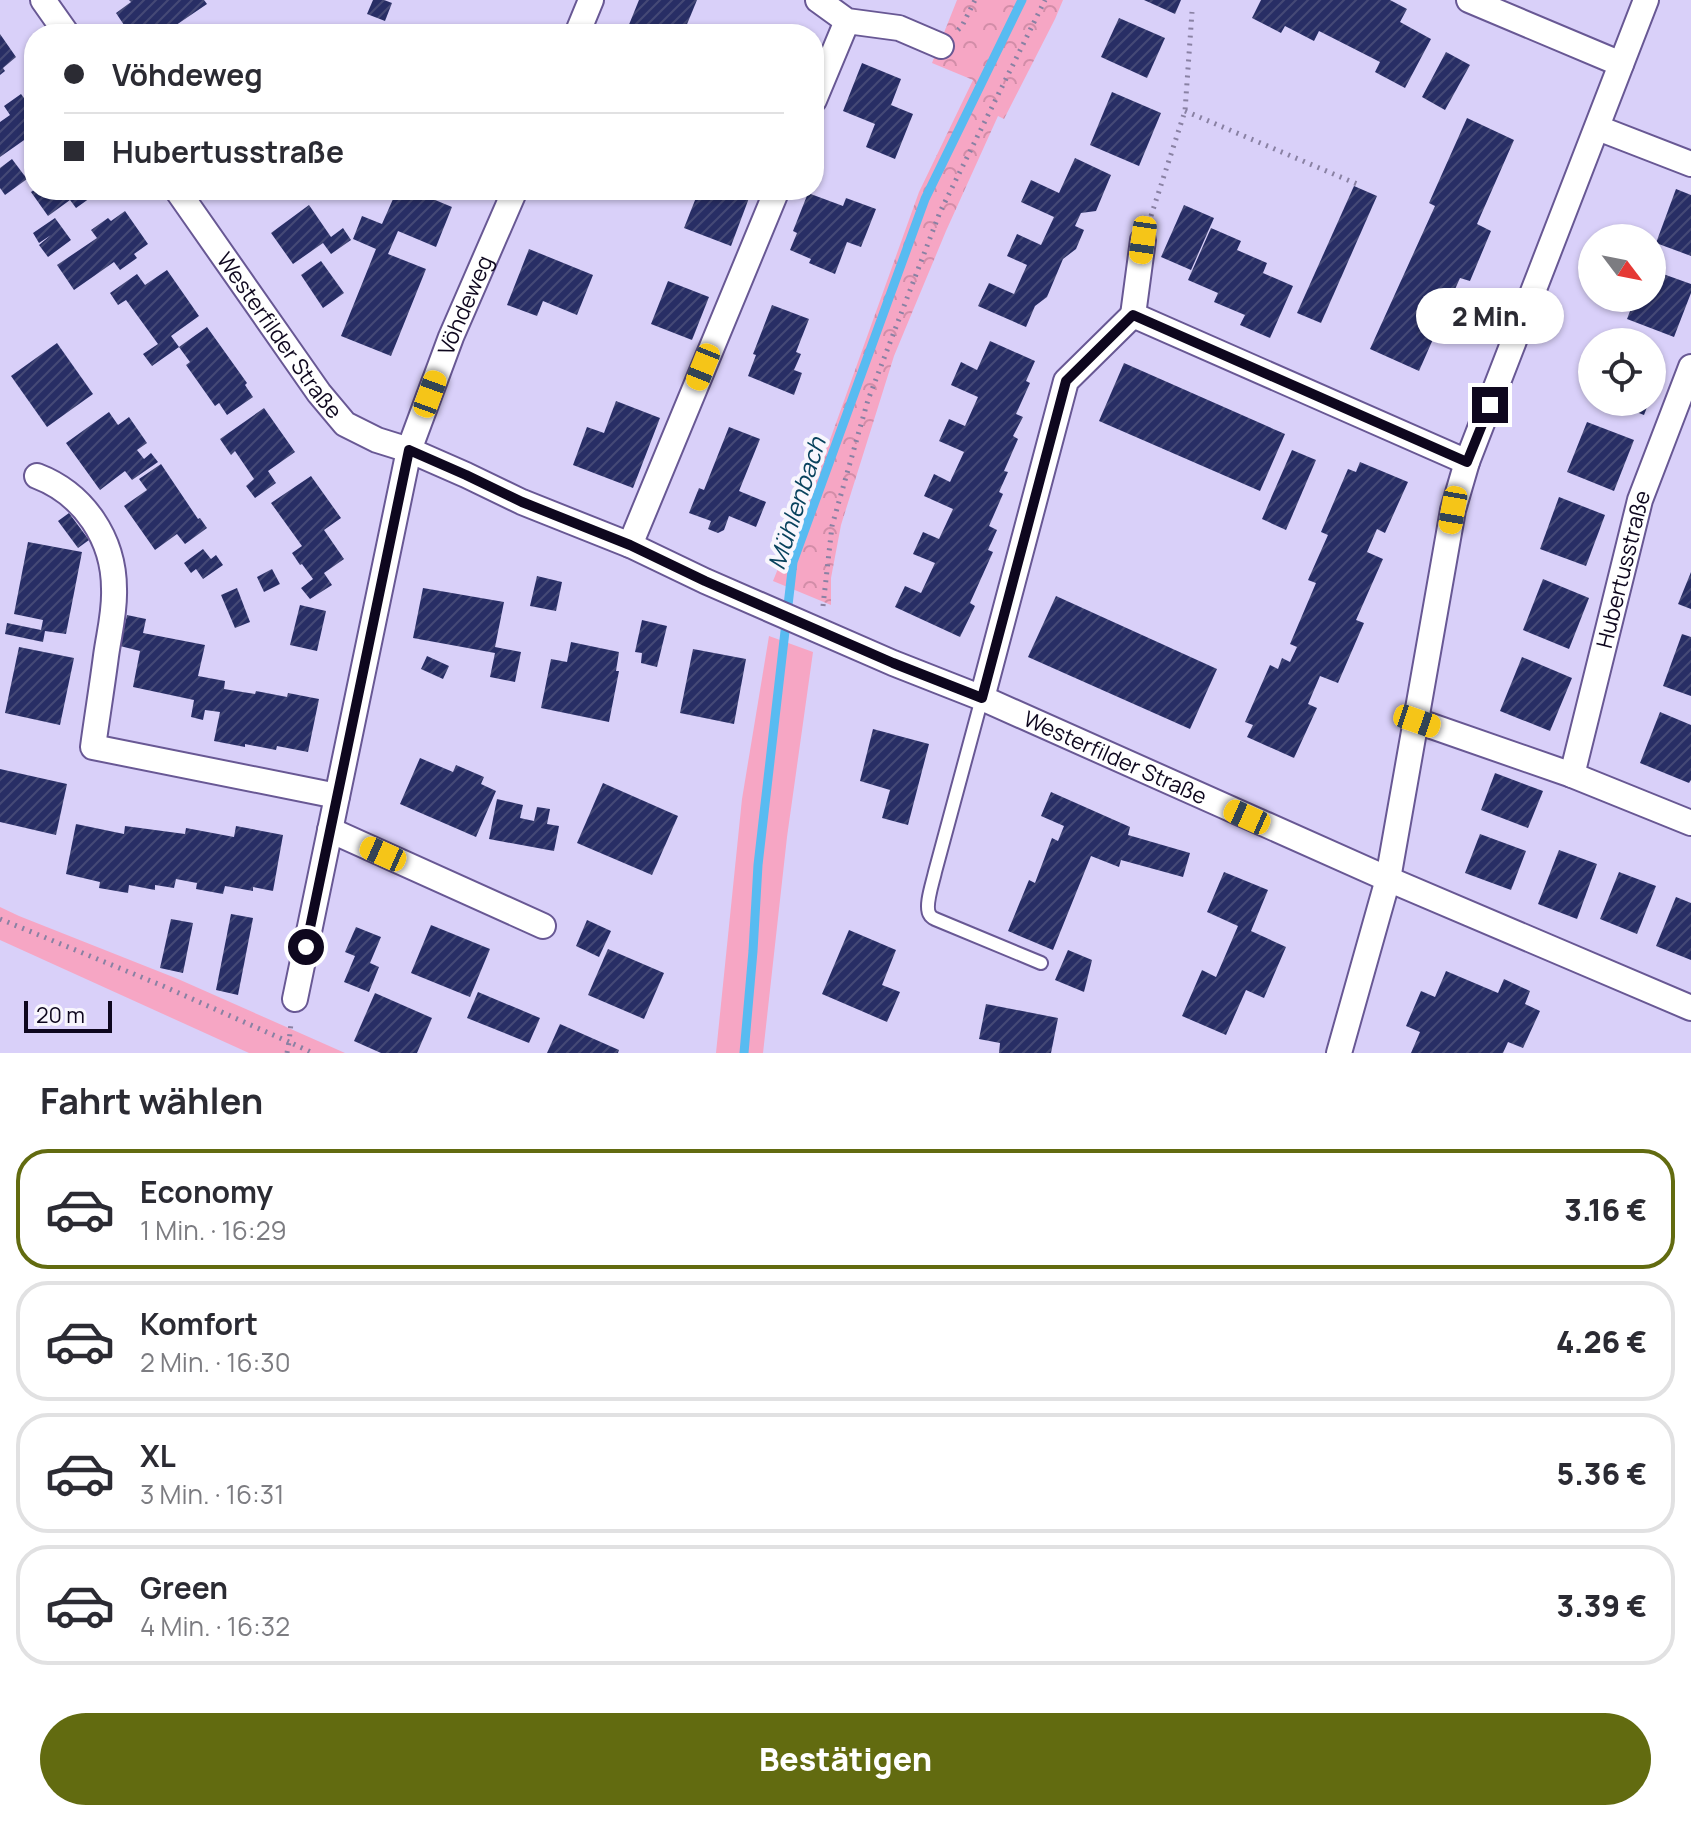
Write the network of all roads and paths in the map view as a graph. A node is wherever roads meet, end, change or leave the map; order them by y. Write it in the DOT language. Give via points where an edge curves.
graph roads {
  1 [pos="43,0"];
  2 [pos="591,0"];
  3 [pos="818,0"];
  4 [pos="1045,0"];
  5 [pos="1469,0"];
  6 [pos="1646,0"];
  7 [pos="1192,12"];
  8 [pos="847,21"];
  9 [pos="60,24"];
  10 [pos="581,24"];
  11 [pos="941,46"];
  12 [pos="1621,64"];
  13 [pos="824,76"];
  14 [pos="1185,111"];
  15 [pos="1598,128"];
  16 [pos="1691,164"];
  17 [pos="1357,184"];
  18 [pos="184,200"];
  19 [pos="511,200"];
  20 [pos="773,200"];
  21 [pos="1143,240"];
  22 [pos="1133,315"];
  23 [pos="1691,367"];
  24 [pos="409,450"];
  25 [pos="1467,462"];
  26 [pos="37,476"];
  27 [pos="630,545"];
  28 [pos="820,630"];
  29 [pos="982,698"];
  30 [pos="1417,721"];
  31 [pos="1572,775"];
  32 [pos="337,796"];
  33 [pos="1691,823"];
  34 [pos="330,830"];
  35 [pos="1388,879"];
  36 [pos="0,919"];
  37 [pos="543,926"];
  38 [pos="1041,963"];
  39 [pos="295,999"];
  40 [pos="1691,1008"];
  41 [pos="289,1042"];
  42 [pos="287,1053"];
  43 [pos="313,1053"];
  44 [pos="1339,1053"];
  1 -- 9 [label="street"];
  2 -- 10 [label="street"];
  3 -- 8 [label="street"];
  4 -- 28 [label="path" via="940,212 868,400 832,526"];
  5 -- 12 [label="street"];
  6 -- 12 [label="street"];
  7 -- 14 [label="path"];
  8 -- 11 [label="street" via="899,28"];
  8 -- 13 [label="street"];
  12 -- 15 [label="street"];
  14 -- 17 [label="path"];
  14 -- 21 [label="path"];
  15 -- 16 [label="street"];
  15 -- 25 [label="street"];
  18 -- 24 [label="street, Westerfilder Straße" via="332,410 345,424"];
  19 -- 24 [label="street, Vöhdeweg"];
  20 -- 27 [label="street"];
  21 -- 22 [label="street"];
  22 -- 25 [label="street"];
  22 -- 29 [label="street" via="1066,381"];
  23 -- 31 [label="street, Hubertusstraße" via="1640,500"];
  24 -- 27 [label="street, Westerfilder Straße"];
  24 -- 32 [label="street, Vöhdeweg"];
  25 -- 30 [label="street" via="1453,510"];
  26 -- 32 [label="street" via="85,508 106,543 113,568 114,602 93,747"];
  27 -- 28 [label="street, Westerfilder Straße"];
  28 -- 29 [label="street, Westerfilder Straße"];
  29 -- 35 [label="street, Westerfilder Straße"];
  29 -- 38 [label="lane" via="929,912"];
  30 -- 31 [label="street"];
  30 -- 35 [label="street"];
  31 -- 33 [label="street"];
  32 -- 34 [label="street, Vöhdeweg"];
  34 -- 37 [label="street"];
  34 -- 39 [label="street, Vöhdeweg"];
  35 -- 40 [label="street, Westerfilder Straße"];
  35 -- 44 [label="street"];
  36 -- 41 [label="path"];
  39 -- 41 [label="path"];
  41 -- 42 [label="path"];
  41 -- 43 [label="path"];
}
